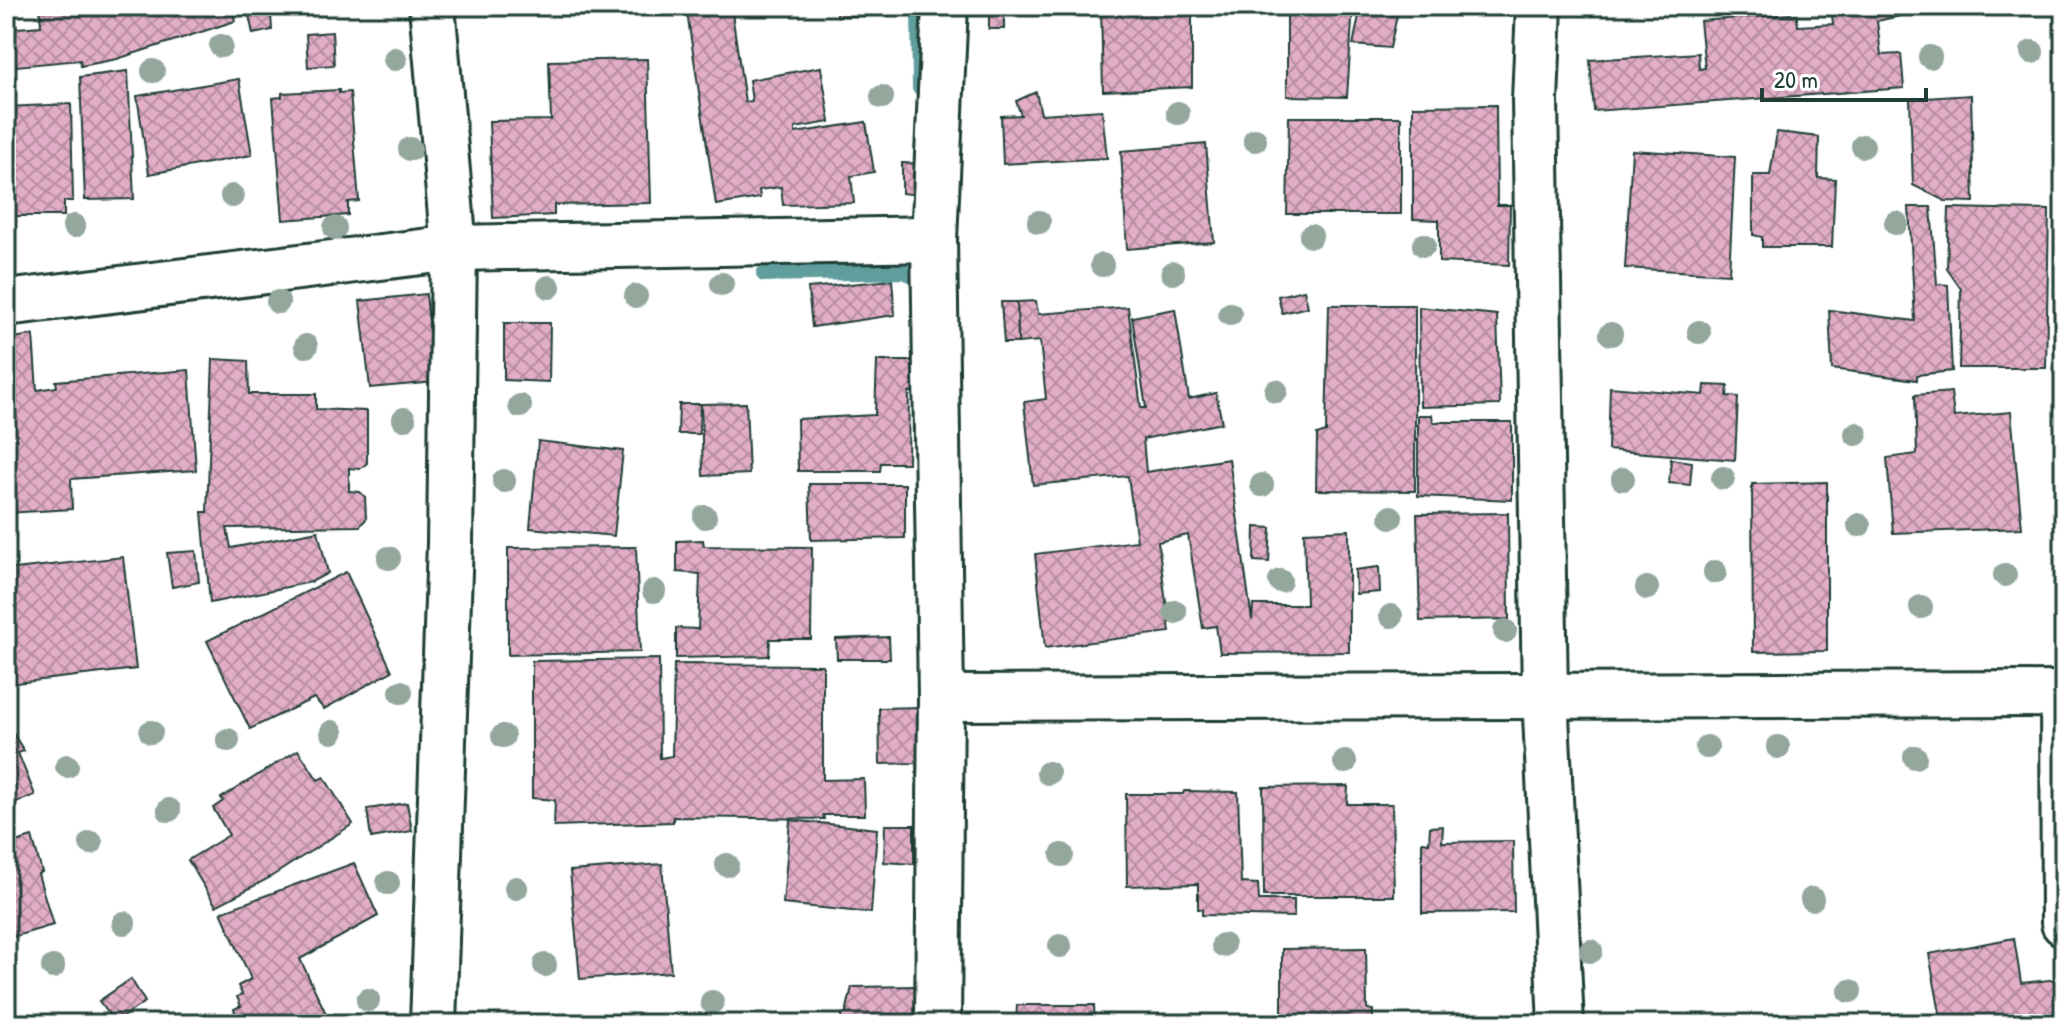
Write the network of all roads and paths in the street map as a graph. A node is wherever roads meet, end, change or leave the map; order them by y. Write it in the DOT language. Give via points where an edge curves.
graph roads {
  1 [pos="432,6"];
  2 [pos="945,6"];
  3 [pos="1539,6"];
  4 [pos="934,239"];
  5 [pos="454,248"];
  6 [pos="6,303"];
  7 [pos="2064,694"];
  8 [pos="1545,695"];
  9 [pos="941,698"];
  10 [pos="2064,923"];
  11 [pos="433,1024"];
  12 [pos="938,1024"];
  13 [pos="1561,1024"];
  1 -- 5 [label="street"];
  2 -- 4 [label="street"];
  3 -- 8 [label="street" via="1535,100"];
  4 -- 5 [label="street"];
  4 -- 9 [label="street"];
  5 -- 6 [label="street"];
  5 -- 11 [label="street"];
  7 -- 8 [label="street"];
  7 -- 10 [label="street"];
  8 -- 9 [label="street"];
  8 -- 13 [label="street"];
  9 -- 12 [label="street"];
}
